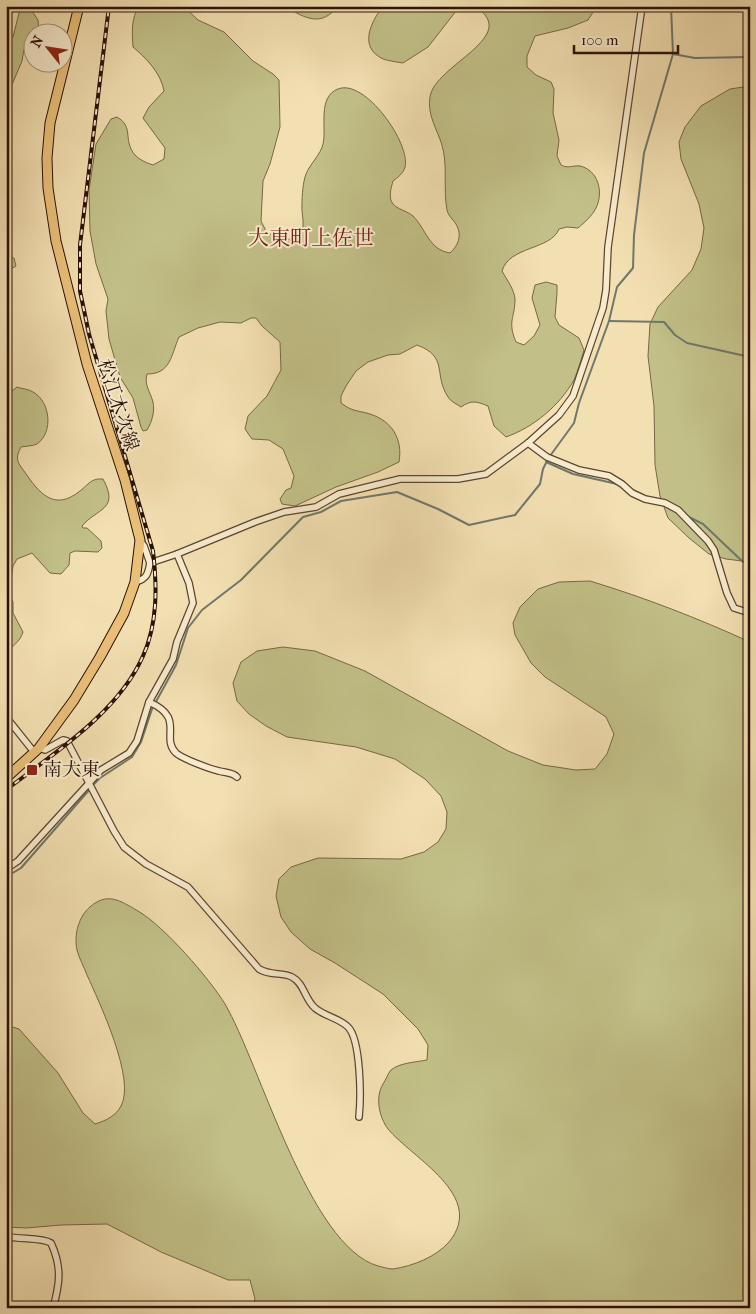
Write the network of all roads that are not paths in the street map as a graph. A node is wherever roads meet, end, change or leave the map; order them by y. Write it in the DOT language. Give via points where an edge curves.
graph roads {
  1 [pos="79,6"];
  2 [pos="642,6"];
  3 [pos="528,443"];
  4 [pos="140,540"];
  5 [pos="177,554"];
  6 [pos="150,563"];
  7 [pos="135,582"];
  8 [pos="750,613"];
  9 [pos="153,704"];
  10 [pos="6,717"];
  11 [pos="36,750"];
  12 [pos="237,777"];
  13 [pos="6,778"];
  14 [pos="91,785"];
  15 [pos="6,869"];
  16 [pos="359,1117"];
  17 [pos="6,1236"];
  18 [pos="54,1308"];
  1 -- 4 [label="main road, 松江木次線" via="50,123 48,188 56,241 87,364 125,480"];
  2 -- 3 [label="street" via="603,308 573,396 559,415"];
  3 -- 5 [label="street" via="486,474 458,479 400,480 339,494 316,507 284,512"];
  3 -- 8 [label="street" via="547,457 579,470 609,476 632,493 678,510 714,550 734,608"];
  4 -- 6 [label="street"];
  4 -- 7 [label="main road, 松江木次線"];
  5 -- 6 [label="street"];
  5 -- 9 [label="street" via="193,603"];
  6 -- 7 [label="street" via="148,575"];
  7 -- 11 [label="main road, 松江木次線" via="124,613 100,657 74,700"];
  9 -- 12 [label="street" via="170,720 172,743 177,754"];
  9 -- 14 [label="street" via="129,753 101,770"];
  10 -- 11 [label="street"];
  11 -- 13 [label="main road, 松江木次線"];
  11 -- 14 [label="street" via="45,750 66,740"];
  14 -- 15 [label="street" via="18,861"];
  14 -- 16 [label="street" via="114,832 129,852 188,887 259,969 294,978 314,1008 343,1023 351,1031 358,1060"];
  17 -- 18 [label="street" via="51,1243 60,1282"];
}
